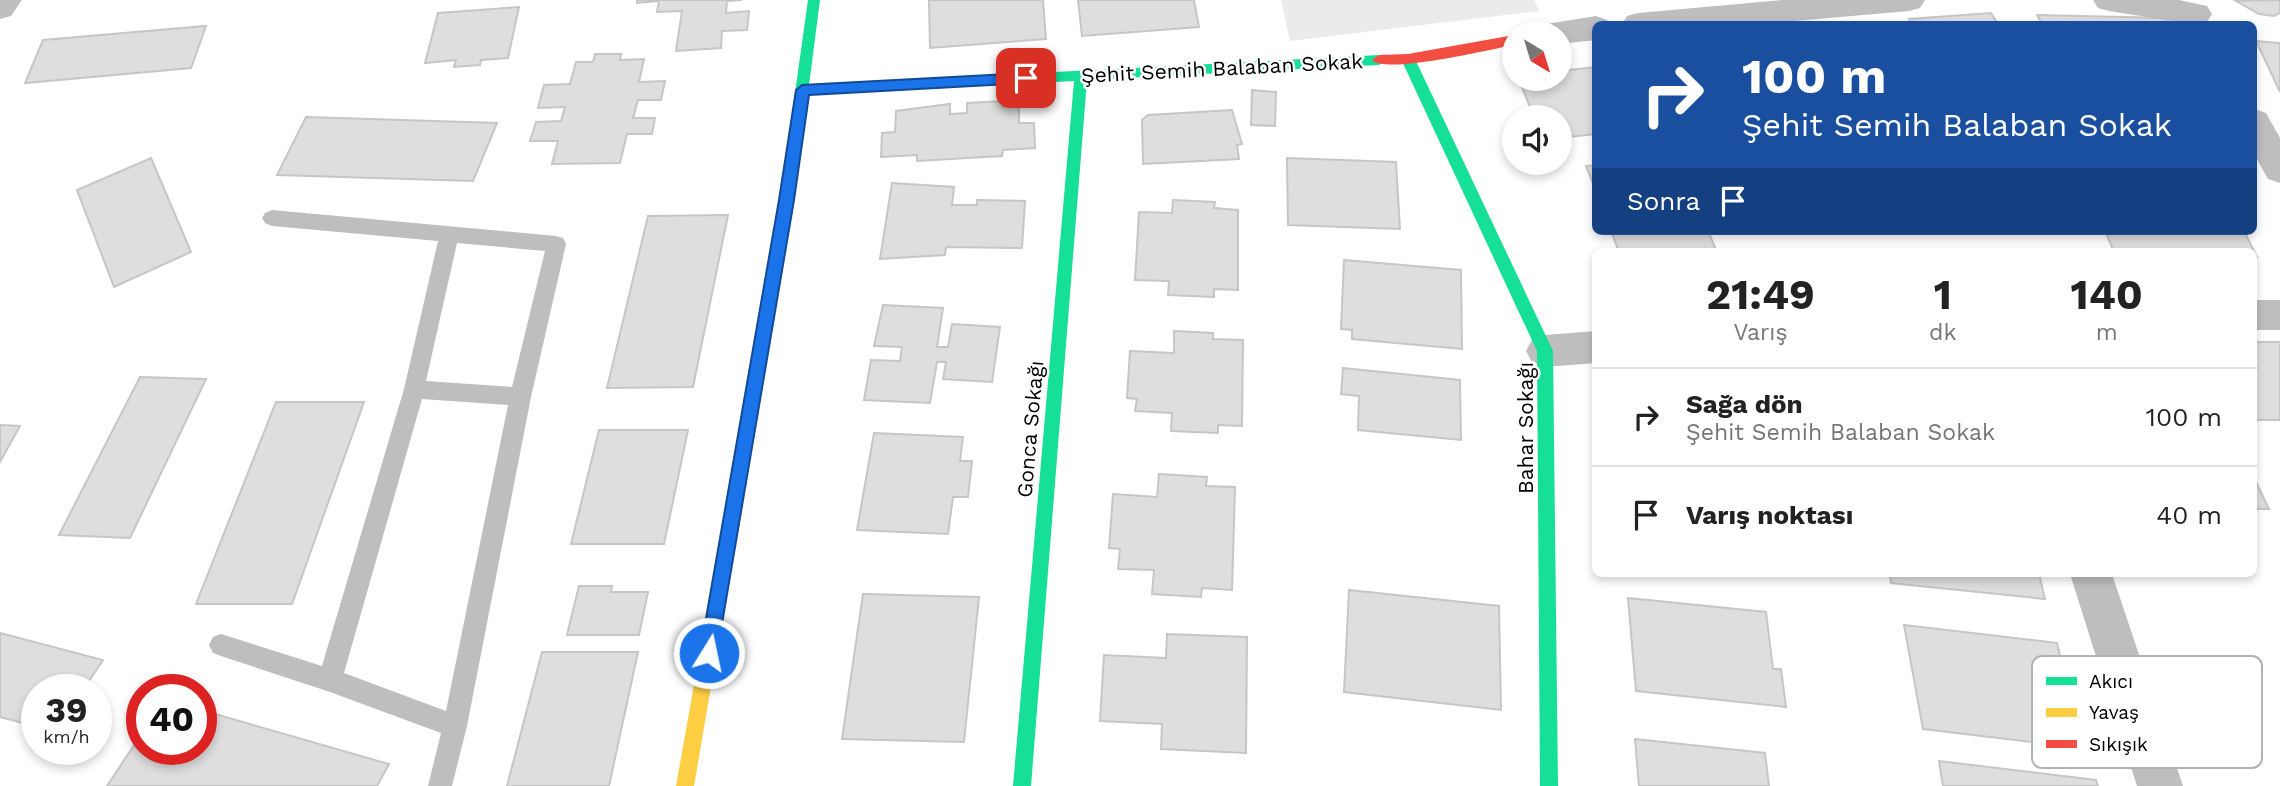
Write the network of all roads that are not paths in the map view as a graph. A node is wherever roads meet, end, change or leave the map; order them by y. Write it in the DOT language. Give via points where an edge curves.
graph roads {
  1 [pos="6,0"];
  2 [pos="814,0"];
  3 [pos="1550,0"];
  4 [pos="1909,0"];
  5 [pos="2109,0"];
  6 [pos="0,8"];
  7 [pos="2199,13"];
  8 [pos="1554,21"];
  9 [pos="1672,21"];
  10 [pos="1592,28"];
  11 [pos="1572,30"];
  12 [pos="1502,42"];
  13 [pos="1408,59"];
  14 [pos="1081,75"];
  15 [pos="802,90"];
  16 [pos="2257,128"];
  17 [pos="2280,170"];
  18 [pos="272,218"];
  19 [pos="449,236"];
  20 [pos="2257,315"];
  21 [pos="2280,315"];
  22 [pos="1592,347"];
  23 [pos="1545,351"];
  24 [pos="414,389"];
  25 [pos="520,397"];
  26 [pos="2092,577"];
  27 [pos="221,645"];
  28 [pos="2118,656"];
  29 [pos="330,680"];
  30 [pos="455,726"];
  31 [pos="2154,768"];
  32 [pos="440,786"];
  33 [pos="685,786"];
  34 [pos="1022,786"];
  35 [pos="1549,786"];
  36 [pos="2160,786"];
  1 -- 6 [label="street"];
  2 -- 15 [label="street"];
  3 -- 8 [label="street"];
  4 -- 9 [label="street"];
  5 -- 7 [label="street"];
  10 -- 11 [label="street"];
  12 -- 13 [label="street, Şehit Semih Balaban Sokak"];
  13 -- 14 [label="street, Şehit Semih Balaban Sokak"];
  13 -- 23 [label="street, Bahar Sokağı"];
  14 -- 15 [label="street, Şehit Semih Balaban Sokak"];
  14 -- 34 [label="street, Gonca Sokağı"];
  15 -- 33 [label="street"];
  16 -- 17 [label="street"];
  18 -- 19 [label="lane"];
  19 -- 24 [label="lane"];
  19 -- 25 [label="lane" via="556,244"];
  20 -- 21 [label="street"];
  22 -- 23 [label="street"];
  23 -- 35 [label="street, Bahar Sokağı"];
  24 -- 25 [label="lane"];
  24 -- 29 [label="lane"];
  25 -- 30 [label="lane"];
  26 -- 28 [label="street"];
  27 -- 29 [label="lane"];
  29 -- 30 [label="lane"];
  30 -- 32 [label="lane"];
  31 -- 36 [label="street"];
}
